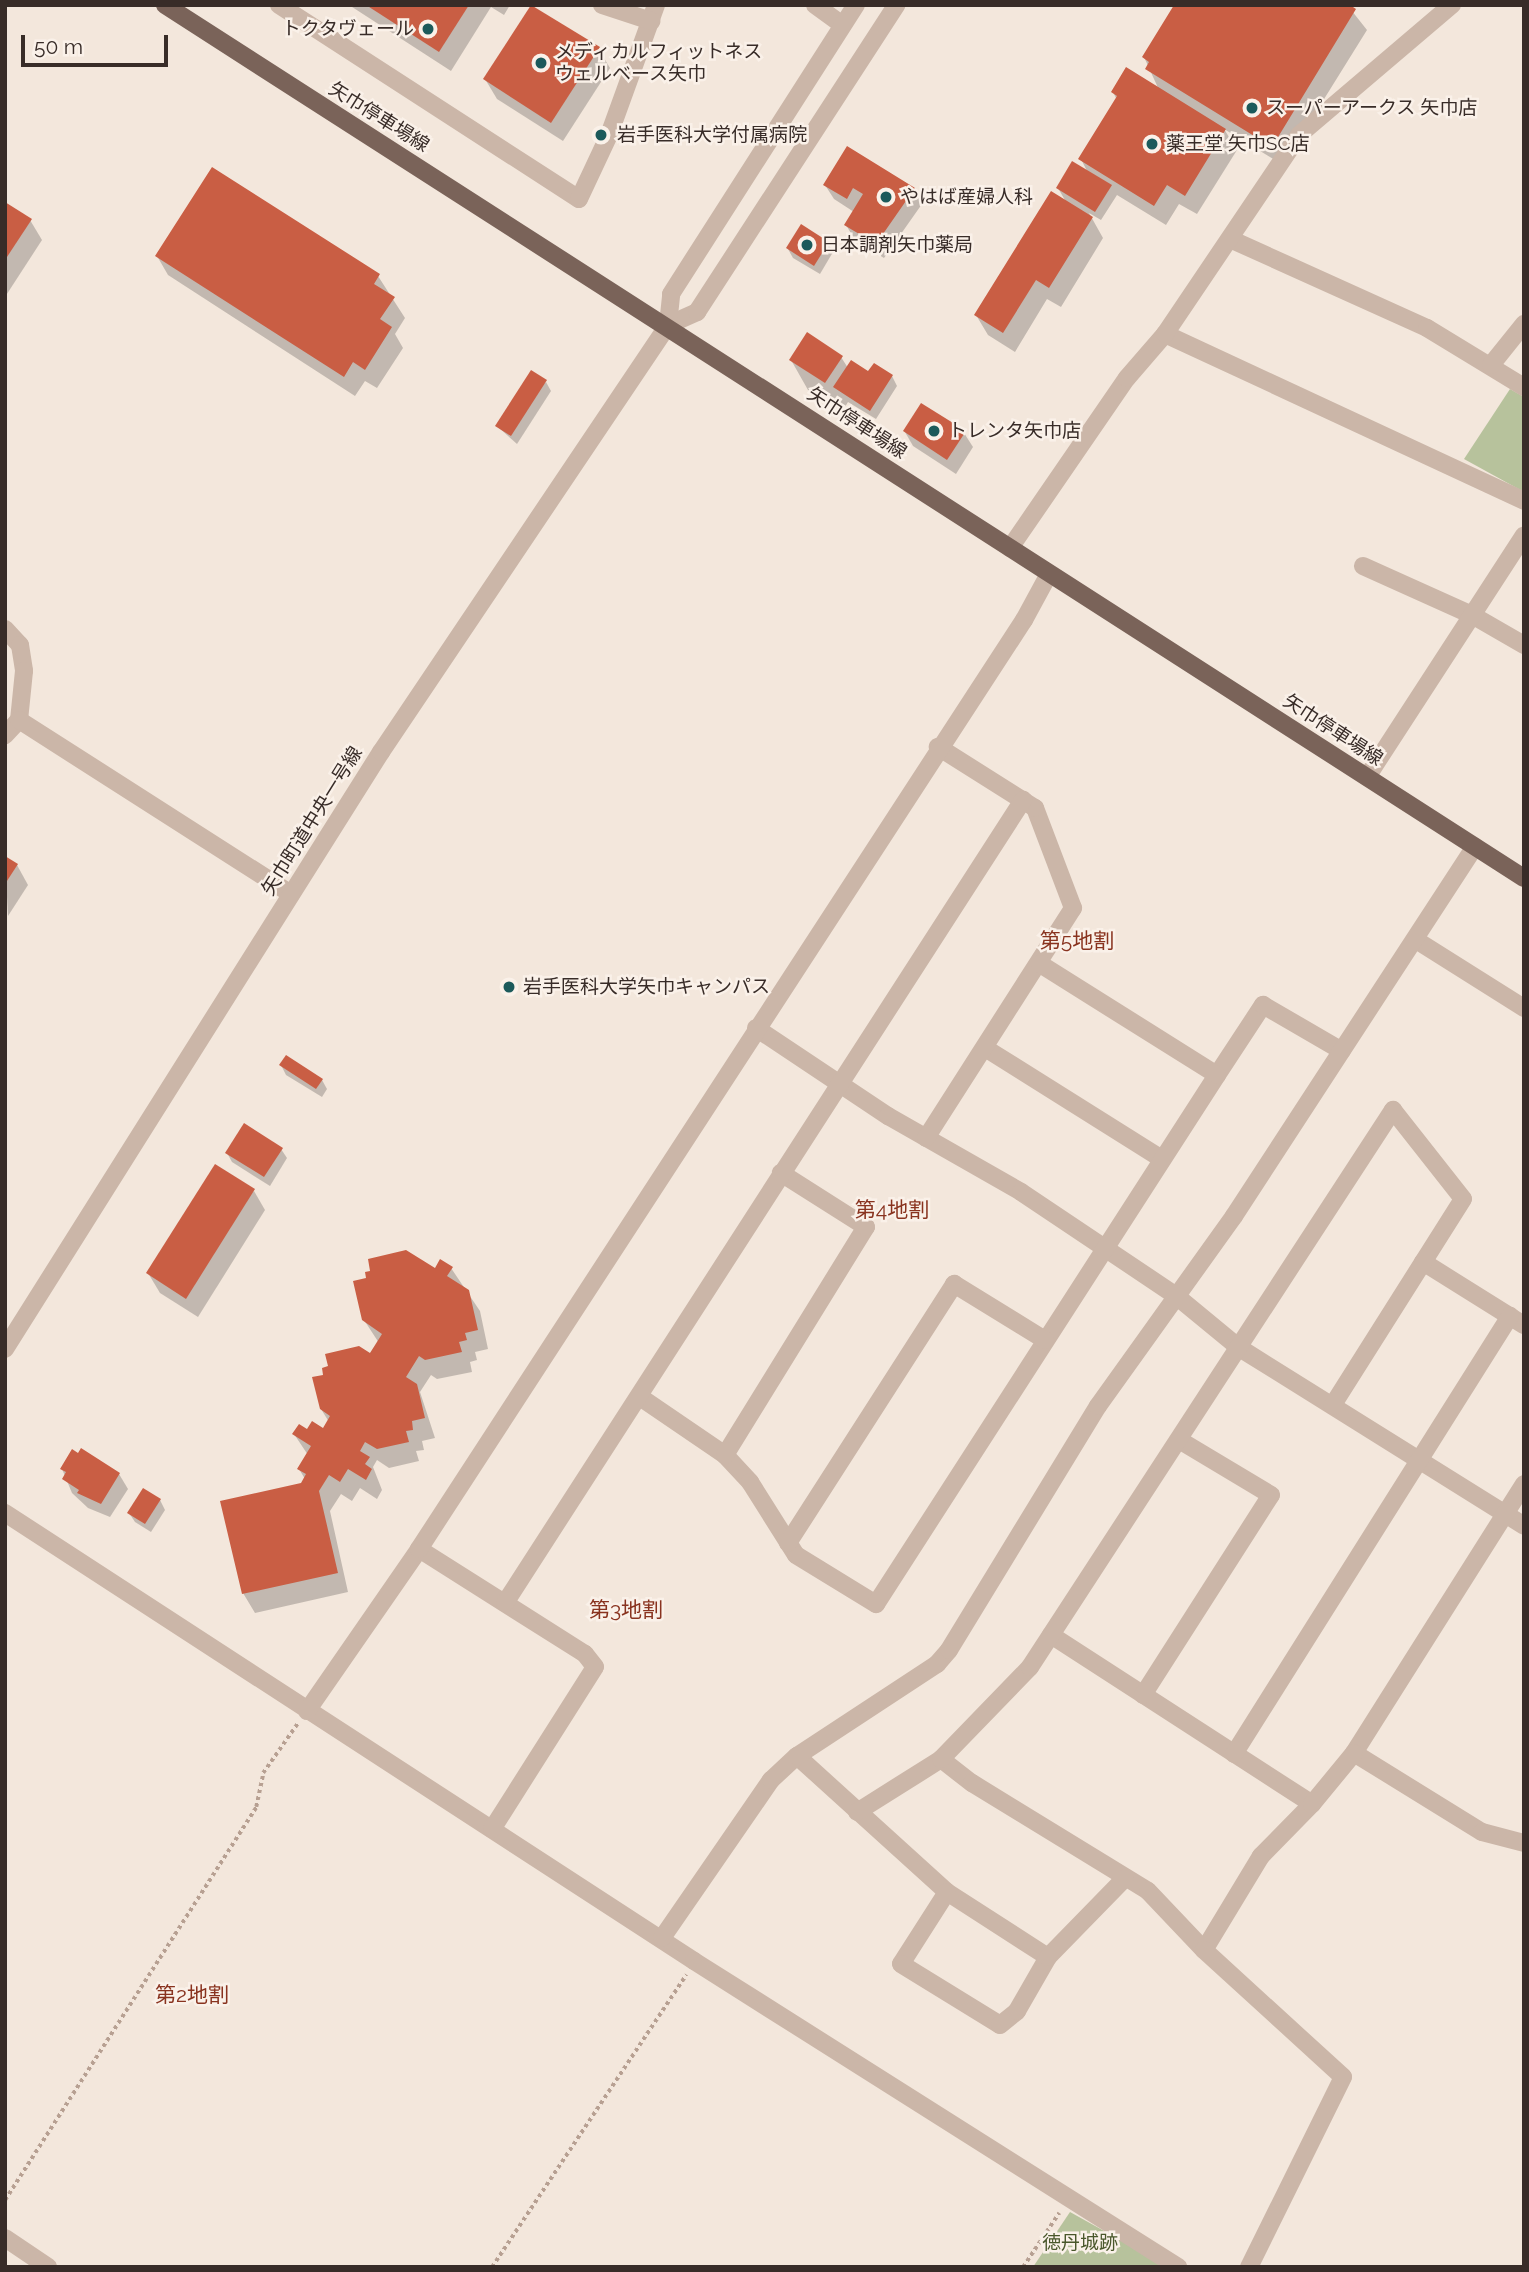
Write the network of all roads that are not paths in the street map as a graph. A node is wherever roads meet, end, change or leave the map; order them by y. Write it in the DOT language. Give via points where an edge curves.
graph roads {
  1 [pos="165,5"];
  2 [pos="279,5"];
  3 [pos="602,5"];
  4 [pos="815,5"];
  5 [pos="856,5"];
  6 [pos="896,5"];
  7 [pos="1452,5"];
  8 [pos="654,13"];
  9 [pos="843,24"];
  10 [pos="1230,239"];
  11 [pos="1524,324"];
  12 [pos="668,325"];
  13 [pos="1165,334"];
  14 [pos="1491,365"];
  15 [pos="1524,387"];
  16 [pos="1524,501"];
  17 [pos="1524,535"];
  18 [pos="1010,548"];
  19 [pos="1363,566"];
  20 [pos="1049,574"];
  21 [pos="1472,615"];
  22 [pos="5,629"];
  23 [pos="1524,645"];
  24 [pos="19,720"];
  25 [pos="5,735"];
  26 [pos="938,747"];
  27 [pos="1367,777"];
  28 [pos="1023,800"];
  29 [pos="1475,847"];
  30 [pos="1524,878"];
  31 [pos="291,894"];
  32 [pos="1416,940"];
  33 [pos="1040,964"];
  34 [pos="1524,1008"];
  35 [pos="756,1028"];
  36 [pos="985,1048"];
  37 [pos="1342,1051"];
  38 [pos="1217,1075"];
  39 [pos="840,1080"];
  40 [pos="926,1138"];
  41 [pos="1162,1159"];
  42 [pos="781,1173"];
  43 [pos="1107,1248"];
  44 [pos="1423,1262"];
  45 [pos="1175,1295"];
  46 [pos="1517,1321"];
  47 [pos="1045,1340"];
  48 [pos="1238,1347"];
  49 [pos="5,1349"];
  50 [pos="640,1397"];
  51 [pos="1333,1405"];
  52 [pos="1179,1440"];
  53 [pos="725,1455"];
  54 [pos="1420,1458"];
  55 [pos="1524,1484"];
  56 [pos="5,1513"];
  57 [pos="1504,1514"];
  58 [pos="1524,1526"];
  59 [pos="789,1543"];
  60 [pos="418,1549"];
  61 [pos="505,1603"];
  62 [pos="1051,1635"];
  63 [pos="1143,1695"];
  64 [pos="307,1711"];
  65 [pos="1354,1753"];
  66 [pos="1234,1754"];
  67 [pos="797,1756"];
  68 [pos="941,1759"];
  69 [pos="1312,1804"];
  70 [pos="857,1812"];
  71 [pos="492,1829"];
  72 [pos="1524,1843"];
  73 [pos="1125,1878"];
  74 [pos="947,1892"];
  75 [pos="662,1938"];
  76 [pos="1204,1950"];
  77 [pos="1048,1957"];
  78 [pos="5,2238"];
  79 [pos="48,2267"];
  80 [pos="1178,2267"];
  81 [pos="1249,2267"];
  1 -- 12 [label="main road, 矢巾停車場線"];
  2 -- 8 [label="street" via="579,199 609,135"];
  3 -- 8 [label="street"];
  4 -- 9 [label="street"];
  5 -- 9 [label="street, 矢巾町道中央一号線"];
  6 -- 12 [label="street, 矢巾町道中央一号線" via="697,312"];
  7 -- 10 [label="street" via="1300,135"];
  9 -- 12 [label="street, 矢巾町道中央一号線" via="671,294"];
  10 -- 13 [label="street"];
  10 -- 14 [label="street" via="1427,328"];
  11 -- 14 [label="street"];
  12 -- 18 [label="main road, 矢巾停車場線"];
  12 -- 31 [label="street, 矢巾町道中央一号線" via="381,751"];
  13 -- 16 [label="street"];
  13 -- 18 [label="street" via="1127,378"];
  14 -- 15 [label="street"];
  17 -- 21 [label="street"];
  18 -- 20 [label="main road, 矢巾停車場線"];
  19 -- 21 [label="street"];
  20 -- 26 [label="street" via="1024,620"];
  20 -- 27 [label="main road, 矢巾停車場線"];
  21 -- 23 [label="street"];
  21 -- 27 [label="street"];
  22 -- 24 [label="street" via="20,645 24,671"];
  24 -- 25 [label="street"];
  24 -- 31 [label="street"];
  26 -- 28 [label="street"];
  26 -- 35 [label="street"];
  27 -- 29 [label="main road, 矢巾停車場線"];
  28 -- 33 [label="street" via="1035,808 1073,908"];
  28 -- 39 [label="street"];
  29 -- 30 [label="main road, 矢巾停車場線"];
  29 -- 32 [label="street"];
  31 -- 49 [label="street, 矢巾町道中央一号線"];
  32 -- 34 [label="street"];
  32 -- 37 [label="street"];
  33 -- 36 [label="street"];
  33 -- 38 [label="street"];
  35 -- 39 [label="street"];
  35 -- 60 [label="street"];
  36 -- 40 [label="street"];
  36 -- 41 [label="street"];
  37 -- 38 [label="street" via="1263,1005"];
  37 -- 45 [label="street" via="1234,1216"];
  38 -- 41 [label="street"];
  39 -- 40 [label="street"];
  39 -- 42 [label="street"];
  40 -- 43 [label="street"];
  41 -- 43 [label="street"];
  42 -- 50 [label="street"];
  42 -- 53 [label="street" via="866,1227"];
  43 -- 45 [label="street"];
  43 -- 47 [label="street"];
  44 -- 46 [label="street"];
  44 -- 48 [label="street" via="1463,1199 1393,1110"];
  44 -- 51 [label="street"];
  45 -- 48 [label="street"];
  45 -- 67 [label="street" via="1098,1406 949,1650 937,1664"];
  46 -- 54 [label="street"];
  47 -- 59 [label="street" via="954,1284"];
  47 -- 59 [label="street" via="876,1604 796,1555"];
  48 -- 51 [label="street"];
  48 -- 52 [label="street"];
  50 -- 53 [label="street"];
  50 -- 61 [label="street"];
  51 -- 54 [label="street"];
  52 -- 62 [label="street"];
  52 -- 63 [label="street" via="1271,1495"];
  53 -- 59 [label="street" via="750,1482"];
  54 -- 57 [label="street"];
  54 -- 66 [label="street"];
  55 -- 57 [label="street"];
  56 -- 64 [label="street"];
  57 -- 58 [label="street"];
  57 -- 65 [label="street"];
  60 -- 61 [label="street"];
  60 -- 64 [label="street"];
  61 -- 71 [label="street" via="585,1654 595,1667"];
  62 -- 63 [label="street"];
  62 -- 68 [label="street" via="1005,1696"];
  63 -- 66 [label="street"];
  64 -- 71 [label="street"];
  65 -- 69 [label="street"];
  65 -- 72 [label="street" via="1482,1832"];
  66 -- 69 [label="street"];
  67 -- 70 [label="street"];
  67 -- 75 [label="street" via="736,1824"];
  68 -- 70 [label="street"];
  68 -- 73 [label="street"];
  69 -- 76 [label="street" via="1261,1856"];
  70 -- 74 [label="street"];
  71 -- 75 [label="street"];
  73 -- 76 [label="street" via="1148,1891"];
  73 -- 77 [label="street"];
  74 -- 77 [label="street"];
  74 -- 77 [label="street" via="901,1965 1000,2025 1017,2011"];
  75 -- 80 [label="street"];
  76 -- 81 [label="street" via="1343,2077"];
  78 -- 79 [label="street"];
}
